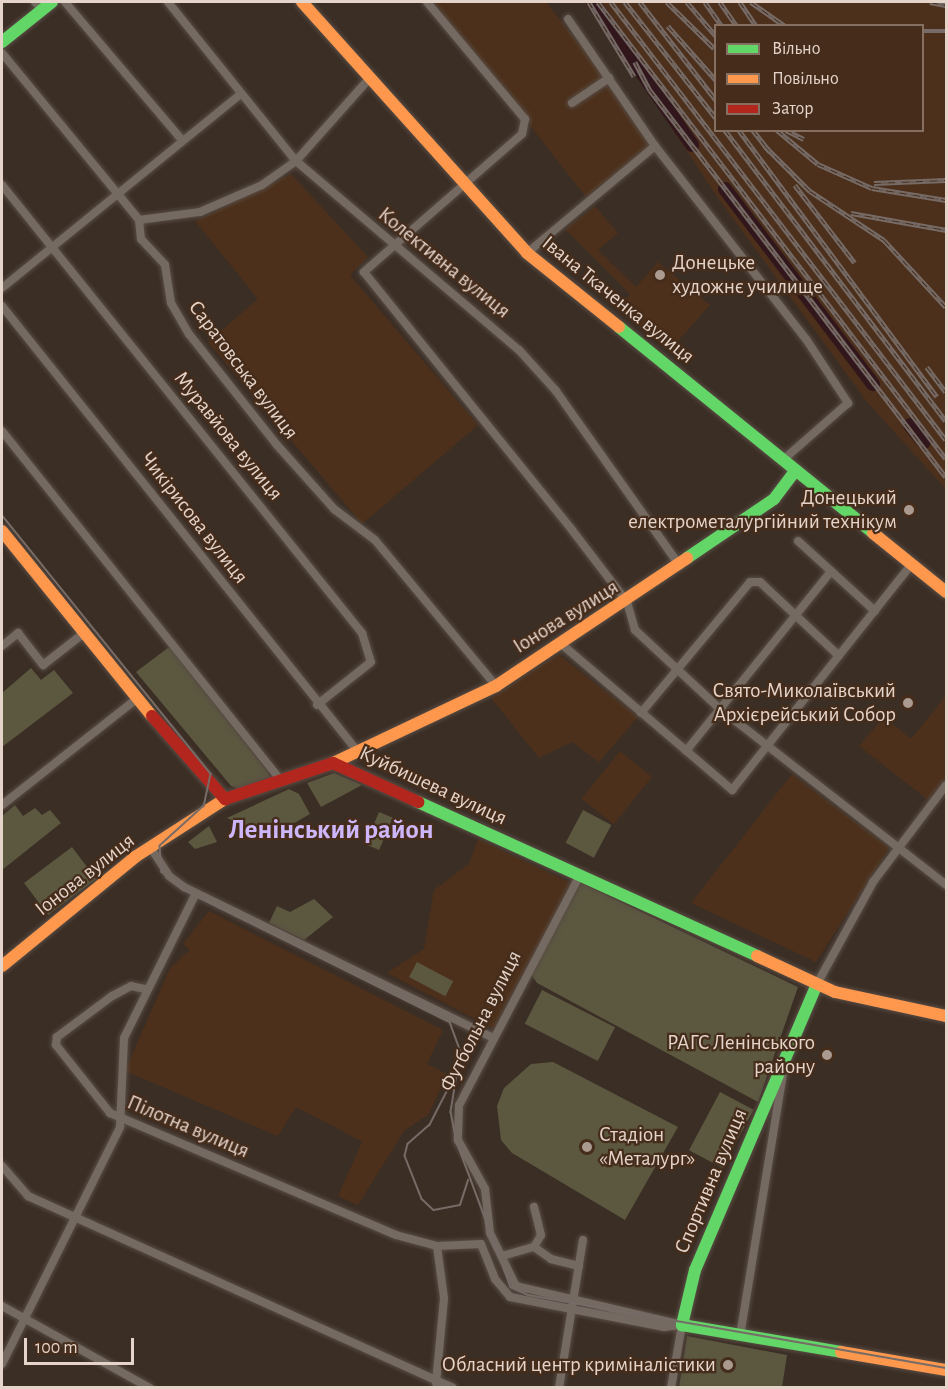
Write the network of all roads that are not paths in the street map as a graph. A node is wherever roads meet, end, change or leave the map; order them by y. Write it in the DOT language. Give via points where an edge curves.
graph roads {
  1 [pos="65,2"];
  2 [pos="168,2"];
  3 [pos="302,2"];
  4 [pos="428,2"];
  5 [pos="43,4"];
  6 [pos="568,19"];
  7 [pos="2,42"];
  8 [pos="2,53"];
  9 [pos="609,78"];
  10 [pos="368,80"];
  11 [pos="241,94"];
  12 [pos="572,103"];
  13 [pos="182,140"];
  14 [pos="655,146"];
  15 [pos="296,161"];
  16 [pos="2,184"];
  17 [pos="462,186"];
  18 [pos="119,194"];
  19 [pos="139,220"];
  20 [pos="394,247"];
  21 [pos="52,248"];
  22 [pos="527,253"];
  23 [pos="2,288"];
  24 [pos="2,306"];
  25 [pos="2,431"];
  26 [pos="784,459"];
  27 [pos="796,470"];
  28 [pos="2,531"];
  29 [pos="798,541"];
  30 [pos="912,564"];
  31 [pos="680,566"];
  32 [pos="831,572"];
  33 [pos="946,592"];
  34 [pos="627,602"];
  35 [pos="875,611"];
  36 [pos="795,617"];
  37 [pos="84,633"];
  38 [pos="559,642"];
  39 [pos="2,646"];
  40 [pos="839,656"];
  41 [pos="682,669"];
  42 [pos="496,686"];
  43 [pos="136,699"];
  44 [pos="317,705"];
  45 [pos="719,708"];
  46 [pos="642,713"];
  47 [pos="766,745"];
  48 [pos="686,751"];
  49 [pos="358,752"];
  50 [pos="333,762"];
  51 [pos="282,782"];
  52 [pos="946,785"];
  53 [pos="225,799"];
  54 [pos="2,806"];
  55 [pos="900,846"];
  56 [pos="151,848"];
  57 [pos="580,875"];
  58 [pos="946,885"];
  59 [pos="196,893"];
  60 [pos="2,966"];
  61 [pos="817,984"];
  62 [pos="145,989"];
  63 [pos="946,1016"];
  64 [pos="493,1038"];
  65 [pos="785,1055"];
  66 [pos="122,1118"];
  67 [pos="2,1166"];
  68 [pos="534,1207"];
  69 [pos="74,1218"];
  70 [pos="583,1240"];
  71 [pos="437,1246"];
  72 [pos="534,1247"];
  73 [pos="502,1256"];
  74 [pos="579,1266"];
  75 [pos="573,1300"];
  76 [pos="2,1306"];
  77 [pos="571,1310"];
  78 [pos="25,1319"];
  79 [pos="682,1325"];
  80 [pos="740,1336"];
  81 [pos="2,1364"];
  82 [pos="946,1370"];
  83 [pos="436,1383"];
  84 [pos="150,1388"];
  85 [pos="453,1388"];
  86 [pos="558,1388"];
  87 [pos="672,1388"];
  1 -- 13 [label="street"];
  2 -- 11 [label="street, Колективна вулиця"];
  3 -- 10 [label="main road, Івана Ткаченка вулиця"];
  4 -- 17 [label="street" via="525,119 522,134"];
  5 -- 7 [label="main road"];
  6 -- 9 [label="street"];
  8 -- 18 [label="street, Саратовська вулиця"];
  9 -- 12 [label="street"];
  9 -- 14 [label="street"];
  10 -- 15 [label="street"];
  10 -- 17 [label="main road, Івана Ткаченка вулиця"];
  11 -- 13 [label="street"];
  11 -- 15 [label="street, Колективна вулиця"];
  13 -- 18 [label="street"];
  14 -- 22 [label="street"];
  14 -- 26 [label="street" via="806,339 848,403"];
  15 -- 19 [label="street" via="262,185 200,212"];
  15 -- 20 [label="street, Колективна вулиця"];
  16 -- 21 [label="street, Муравйова вулиця"];
  17 -- 20 [label="street"];
  17 -- 22 [label="main road, Івана Ткаченка вулиця"];
  18 -- 19 [label="street, Саратовська вулиця"];
  18 -- 21 [label="street"];
  19 -- 42 [label="street, Саратовська вулиця" via="141,239 165,265 171,303 189,334 277,445 334,509 375,540"];
  20 -- 31 [label="street, Колективна вулиця" via="459,294 556,391"];
  20 -- 34 [label="street" via="364,272"];
  21 -- 23 [label="street"];
  21 -- 44 [label="street, Муравйова вулиця" via="362,633 371,662"];
  22 -- 26 [label="main road, Івана Ткаченка вулиця"];
  24 -- 44 [label="street, Чикірисова вулиця"];
  25 -- 51 [label="street"];
  26 -- 27 [label="main road, Івана Ткаченка вулиця"];
  27 -- 30 [label="main road, Івана Ткаченка вулиця"];
  27 -- 31 [label="main road, Іонова вулиця" via="774,499"];
  28 -- 37 [label="main road"];
  29 -- 32 [label="street"];
  30 -- 33 [label="main road, Івана Ткаченка вулиця"];
  30 -- 35 [label="street"];
  31 -- 34 [label="main road, Іонова вулиця"];
  32 -- 35 [label="street"];
  32 -- 36 [label="street"];
  34 -- 38 [label="main road, Іонова вулиця"];
  34 -- 41 [label="street" via="635,630"];
  35 -- 40 [label="street"];
  36 -- 40 [label="street"];
  36 -- 41 [label="street" via="760,582 750,582"];
  36 -- 45 [label="street"];
  37 -- 39 [label="street" via="44,665 18,633"];
  37 -- 43 [label="main road"];
  38 -- 42 [label="main road, Іонова вулиця"];
  38 -- 46 [label="street"];
  40 -- 47 [label="street"];
  41 -- 45 [label="street"];
  41 -- 46 [label="street"];
  42 -- 49 [label="main road, Іонова вулиця"];
  43 -- 53 [label="main road"];
  43 -- 54 [label="street"];
  44 -- 49 [label="street, Чикірисова вулиця"];
  45 -- 47 [label="street"];
  45 -- 48 [label="street"];
  46 -- 48 [label="street"];
  47 -- 48 [label="street" via="732,790"];
  47 -- 55 [label="street"];
  49 -- 50 [label="main road, Іонова вулиця"];
  50 -- 51 [label="main road, Куйбишева вулиця"];
  50 -- 57 [label="main road, Куйбишева вулиця"];
  51 -- 53 [label="main road, Куйбишева вулиця"];
  52 -- 55 [label="street"];
  53 -- 56 [label="main road, Іонова вулиця"];
  55 -- 58 [label="street"];
  55 -- 61 [label="street" via="873,882"];
  56 -- 59 [label="street" via="169,876"];
  56 -- 60 [label="main road, Іонова вулиця"];
  57 -- 61 [label="main road, Куйбишева вулиця"];
  57 -- 64 [label="street, Футбольна вулиця"];
  59 -- 62 [label="street" via="178,938"];
  59 -- 64 [label="street"];
  61 -- 63 [label="main road, Куйбишева вулиця" via="856,999"];
  61 -- 65 [label="main road, Спортивна вулиця"];
  62 -- 66 [label="street" via="124,1038"];
  62 -- 66 [label="street, Пілотна вулиця" via="131,986 112,996 57,1037 56,1045 110,1113"];
  64 -- 73 [label="street, Футбольна вулиця" via="455,1122 458,1140 485,1189 490,1233"];
  65 -- 79 [label="main road, Спортивна вулиця" via="695,1270"];
  65 -- 80 [label="street, Спортивна вулиця"];
  66 -- 69 [label="street"];
  66 -- 71 [label="street, Пілотна вулиця" via="396,1235"];
  67 -- 69 [label="street" via="28,1196"];
  68 -- 72 [label="street" via="541,1235"];
  69 -- 78 [label="street"];
  69 -- 83 [label="street"];
  70 -- 74 [label="street"];
  71 -- 77 [label="street, Футбольна вулиця" via="481,1244 495,1280 510,1297"];
  71 -- 83 [label="street" via="444,1289"];
  72 -- 73 [label="street"];
  72 -- 74 [label="street" via="551,1259"];
  73 -- 75 [label="street, Футбольна вулиця" via="516,1286"];
  74 -- 75 [label="street"];
  75 -- 77 [label="street"];
  75 -- 79 [label="street, Футбольна вулиця" via="666,1317"];
  76 -- 78 [label="street"];
  77 -- 79 [label="street, Футбольна вулиця"];
  77 -- 86 [label="street"];
  78 -- 81 [label="street"];
  78 -- 84 [label="street"];
  79 -- 80 [label="main road, Футбольна вулиця"];
  79 -- 87 [label="street"];
  80 -- 82 [label="main road, Футбольна вулиця"];
  83 -- 85 [label="street"];
}
